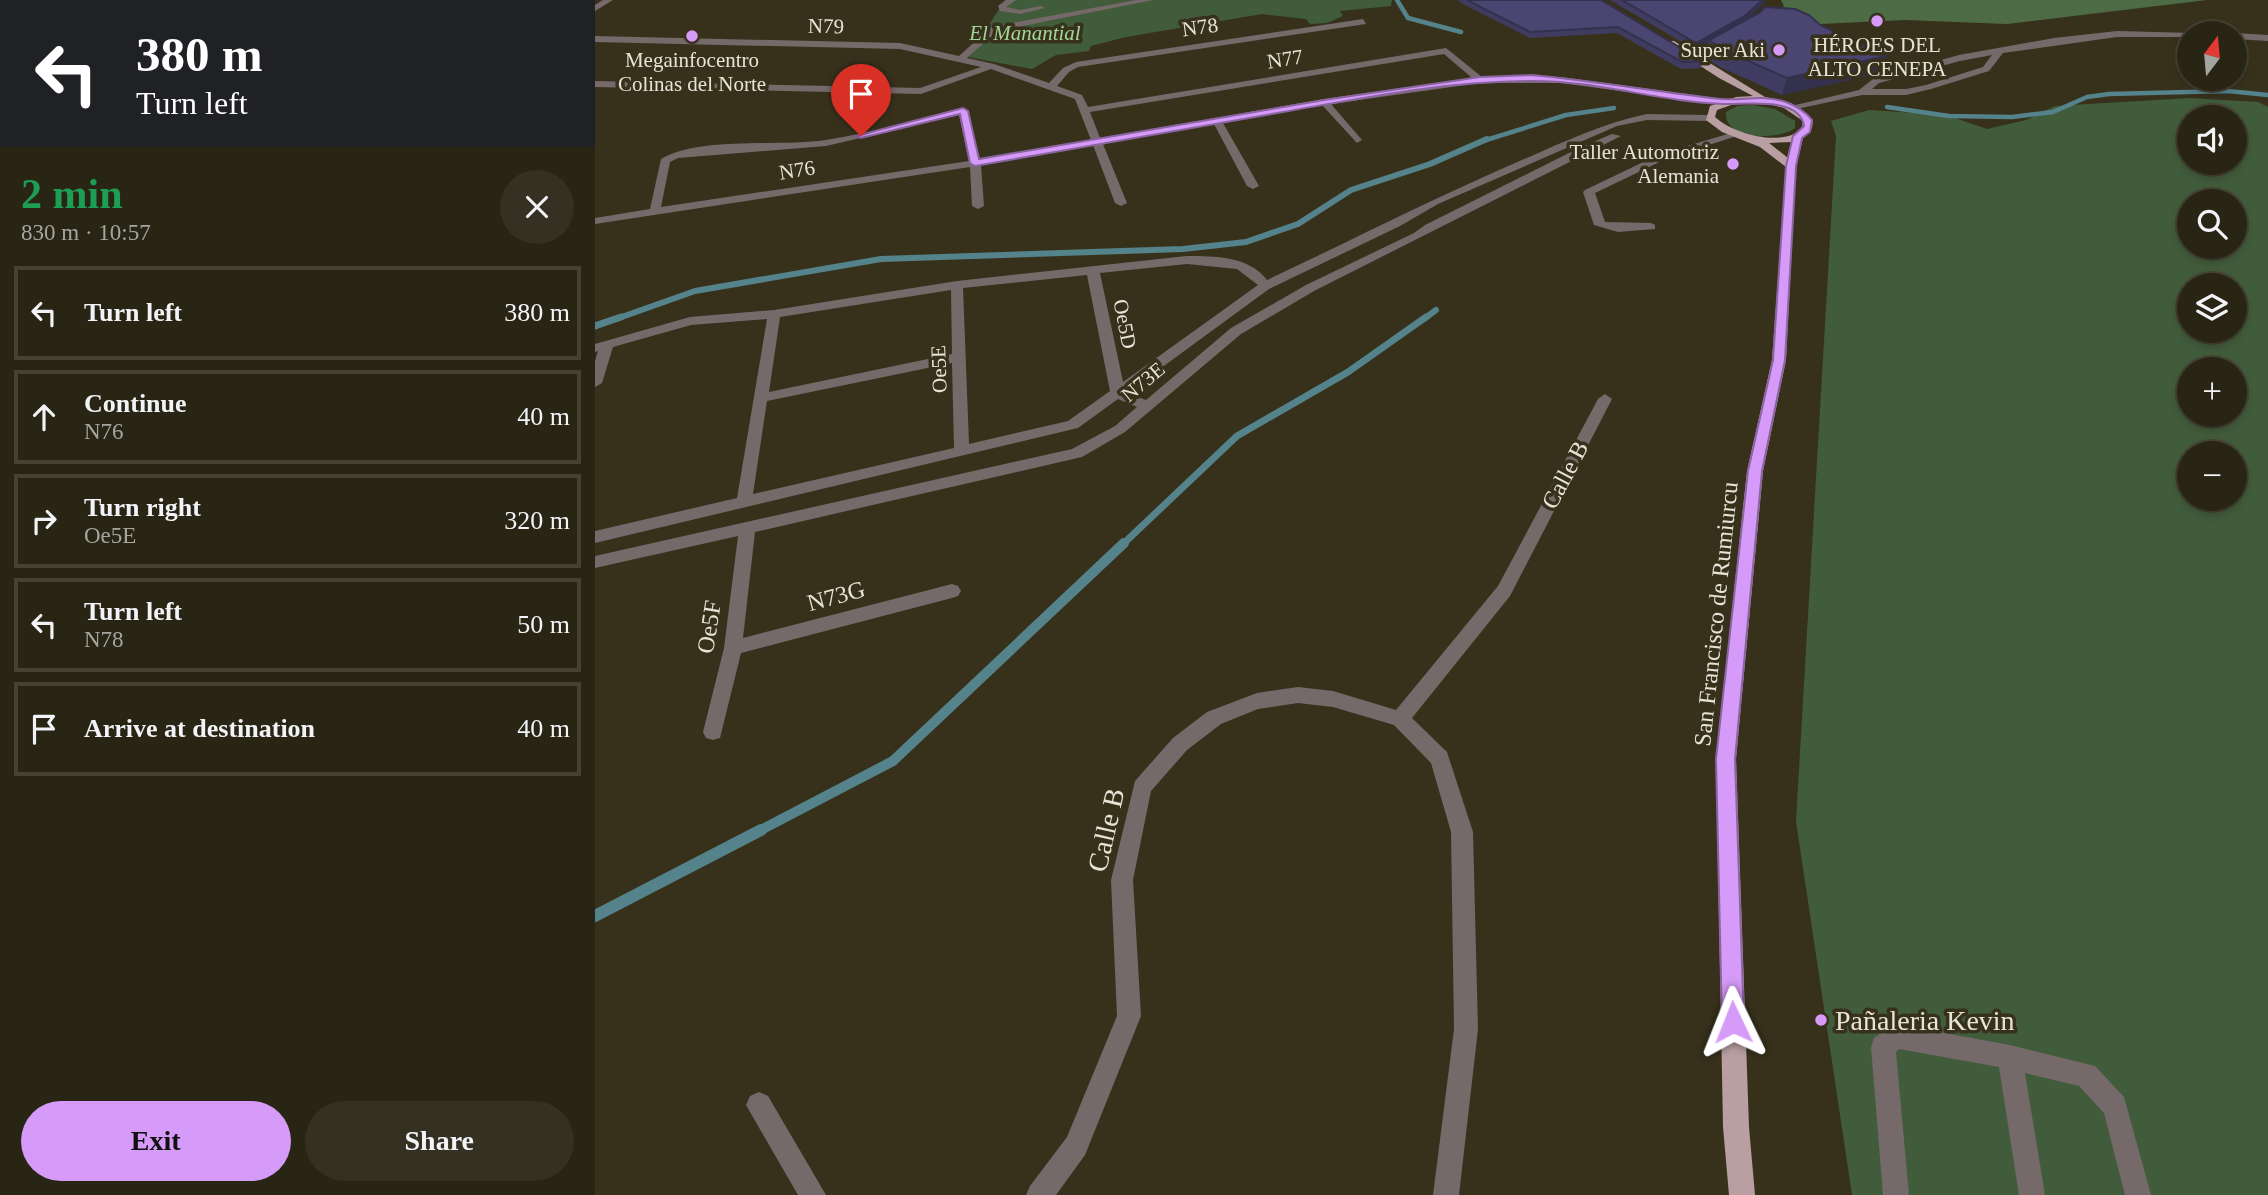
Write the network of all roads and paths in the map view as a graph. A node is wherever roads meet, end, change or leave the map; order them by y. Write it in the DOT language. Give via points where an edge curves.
graph roads {
  1 [pos="609,0"];
  2 [pos="1012,0"];
  3 [pos="1149,0"];
  4 [pos="1122,5"];
  5 [pos="1041,8"];
  6 [pos="595,9"];
  7 [pos="1020,12"];
  8 [pos="1363,22"];
  9 [pos="1740,31"];
  10 [pos="2177,33"];
  11 [pos="2247,37"];
  12 [pos="1661,38"];
  13 [pos="2268,38"];
  14 [pos="595,39"];
  15 [pos="2000,52"];
  16 [pos="1694,56"];
  17 [pos="961,59"];
  18 [pos="991,66"];
  19 [pos="1722,76"];
  20 [pos="1480,80"];
  21 [pos="595,84"];
  22 [pos="1051,87"];
  23 [pos="1627,89"];
  24 [pos="1862,92"];
  25 [pos="1726,101"];
  26 [pos="1772,101"];
  27 [pos="1324,102"];
  28 [pos="1792,107"];
  29 [pos="1085,110"];
  30 [pos="1671,117"];
  31 [pos="1710,117"];
  32 [pos="1217,120"];
  33 [pos="1735,135"];
  34 [pos="1798,136"];
  35 [pos="1357,140"];
  36 [pos="1756,140"];
  37 [pos="1097,141"];
  38 [pos="1569,142"];
  39 [pos="1583,150"];
  40 [pos="975,163"];
  41 [pos="1791,166"];
  42 [pos="1253,186"];
  43 [pos="1434,202"];
  44 [pos="1121,203"];
  45 [pos="978,206"];
  46 [pos="655,211"];
  47 [pos="1458,214"];
  48 [pos="1408,215"];
  49 [pos="595,221"];
  50 [pos="1430,227"];
  51 [pos="1651,227"];
  52 [pos="1093,271"];
  53 [pos="957,285"];
  54 [pos="1265,286"];
  55 [pos="774,314"];
  56 [pos="601,346"];
  57 [pos="960,357"];
  58 [pos="595,383"];
  59 [pos="1118,394"];
  60 [pos="762,398"];
  61 [pos="1605,399"];
  62 [pos="1148,405"];
  63 [pos="962,452"];
  64 [pos="744,503"];
  65 [pos="747,528"];
  66 [pos="595,537"];
  67 [pos="595,562"];
  68 [pos="952,591"];
  69 [pos="733,648"];
  70 [pos="1400,719"];
  71 [pos="713,732"];
  72 [pos="2010,1057"];
  73 [pos="759,1105"];
  74 [pos="813,1195"];
  75 [pos="1039,1195"];
  76 [pos="1446,1195"];
  77 [pos="1742,1195"];
  78 [pos="1896,1195"];
  79 [pos="2032,1195"];
  80 [pos="2138,1195"];
  1 -- 6 [label="street"];
  2 -- 7 [label="street" via="1003,9"];
  3 -- 4 [label="street"];
  4 -- 7 [label="street"];
  4 -- 17 [label="street" via="994,29"];
  5 -- 7 [label="street"];
  8 -- 22 [label="street, N78" via="1076,65"];
  9 -- 16 [label="street"];
  10 -- 15 [label="street" via="2088,36"];
  11 -- 13 [label="street"];
  12 -- 16 [label="main road"];
  14 -- 17 [label="street, N79" via="889,45"];
  15 -- 24 [label="street" via="1876,81"];
  15 -- 24 [label="street" via="1986,69 1928,87"];
  16 -- 19 [label="main road"];
  17 -- 18 [label="street, N79"];
  18 -- 21 [label="street" via="921,91"];
  18 -- 22 [label="street, N79"];
  19 -- 25 [label="main road" via="1728,88"];
  19 -- 26 [label="main road"];
  20 -- 23 [label="street, N76" via="1561,79"];
  20 -- 27 [label="street, N76"];
  20 -- 29 [label="street, N77" via="1446,51"];
  22 -- 29 [label="street" via="1079,97"];
  23 -- 25 [label="street, N76"];
  23 -- 31 [label="street, N76"];
  24 -- 28 [label="street"];
  25 -- 26 [label="main road"];
  25 -- 31 [label="main road" via="1713,108"];
  26 -- 28 [label="main road"];
  27 -- 32 [label="street, N76"];
  27 -- 35 [label="street"];
  28 -- 34 [label="main road, San Francisco de Rumiurcu" via="1808,120 1805,132"];
  29 -- 37 [label="street"];
  30 -- 31 [label="street, N73E"];
  30 -- 38 [label="street, N73E" via="1629,120"];
  30 -- 39 [label="street, N73E"];
  31 -- 33 [label="main road" via="1718,128"];
  32 -- 37 [label="street, N76"];
  32 -- 42 [label="street"];
  33 -- 36 [label="main road"];
  33 -- 51 [label="street" via="1664,156 1589,192 1600,225"];
  34 -- 36 [label="main road"];
  34 -- 41 [label="main road, San Francisco de Rumiurcu"];
  36 -- 41 [label="main road"];
  37 -- 40 [label="street, N76"];
  37 -- 44 [label="street"];
  38 -- 39 [label="street"];
  38 -- 43 [label="street, N73E"];
  39 -- 47 [label="street, N73E"];
  40 -- 45 [label="street"];
  40 -- 46 [label="street, N76"];
  40 -- 46 [label="street" via="963,111 826,143 695,151 666,161"];
  41 -- 77 [label="main road, San Francisco de Rumiurcu" via="1779,360 1755,471 1725,759"];
  43 -- 47 [label="street"];
  43 -- 48 [label="street, N73E"];
  46 -- 49 [label="street, N76"];
  47 -- 50 [label="street, N73E"];
  48 -- 50 [label="street"];
  48 -- 54 [label="street, N73E"];
  50 -- 62 [label="street, N73E" via="1236,331"];
  52 -- 53 [label="street"];
  52 -- 54 [label="street" via="1217,261 1247,270"];
  52 -- 59 [label="street, Oe5D"];
  53 -- 55 [label="street"];
  53 -- 57 [label="street, Oe5E"];
  54 -- 59 [label="street, N73E"];
  55 -- 56 [label="street" via="690,321"];
  55 -- 60 [label="street"];
  56 -- 58 [label="street"];
  57 -- 60 [label="street"];
  57 -- 63 [label="street, Oe5E"];
  59 -- 62 [label="street"];
  59 -- 63 [label="street, N73E" via="1073,425"];
  60 -- 64 [label="street"];
  61 -- 70 [label="street, Calle B" via="1504,591"];
  62 -- 65 [label="street, N73E" via="1120,429 1077,453"];
  63 -- 64 [label="street, N73E"];
  64 -- 66 [label="street, N73E"];
  65 -- 67 [label="street, N73E"];
  65 -- 69 [label="street, Oe5F"];
  68 -- 69 [label="street, N73G"];
  69 -- 71 [label="street, Oe5F"];
  70 -- 75 [label="street, Calle B" via="1333,699 1298,695 1257,701 1214,718 1180,744 1142,787 1122,880 1129,1016 1076,1146"];
  70 -- 76 [label="street, Calle B" via="1440,758 1462,832 1465,1029"];
  72 -- 78 [label="street" via="1895,1036 1883,1047"];
  72 -- 79 [label="street"];
  72 -- 80 [label="street" via="2086,1075 2115,1106"];
  73 -- 74 [label="street"];
}
